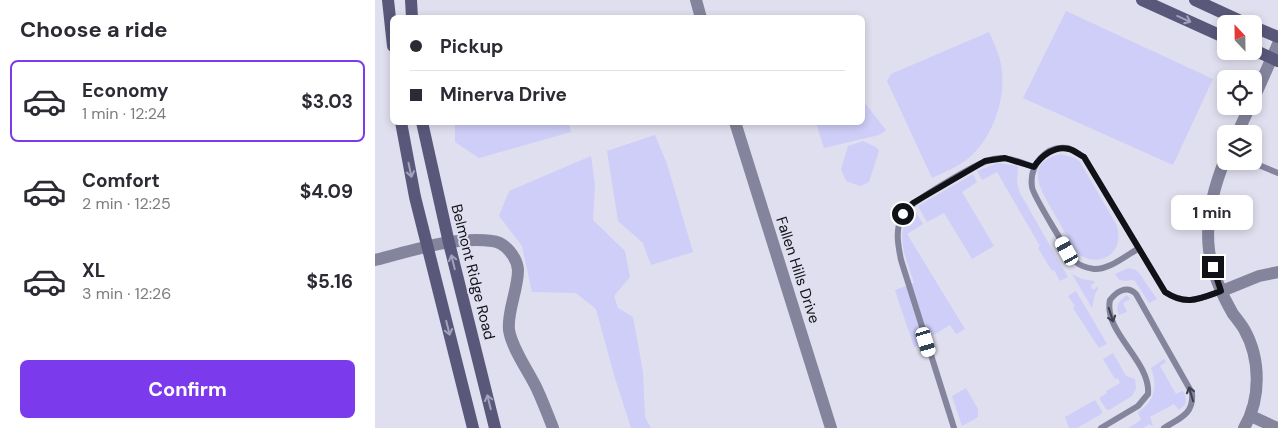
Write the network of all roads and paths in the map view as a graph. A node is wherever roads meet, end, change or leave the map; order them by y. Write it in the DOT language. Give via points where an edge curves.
graph roads {
  1 [pos="388,0"];
  2 [pos="411,0"];
  3 [pos="696,0"];
  4 [pos="1142,0"];
  5 [pos="1195,0"];
  6 [pos="412,15"];
  7 [pos="700,15"];
  8 [pos="1228,15"];
  9 [pos="390,18"];
  10 [pos="1263,31"];
  11 [pos="1217,34"];
  12 [pos="1278,38"];
  13 [pos="1278,44"];
  14 [pos="1263,54"];
  15 [pos="1275,59"];
  16 [pos="1262,83"];
  17 [pos="402,125"];
  18 [pos="423,125"];
  19 [pos="736,125"];
  20 [pos="1262,166"];
  21 [pos="1034,167"];
  22 [pos="1221,170"];
  23 [pos="1278,173"];
  24 [pos="449,243"];
  25 [pos="428,247"];
  26 [pos="1138,249"];
  27 [pos="375,260"];
  28 [pos="1278,272"];
  29 [pos="1221,291"];
  30 [pos="1251,416"];
  31 [pos="473,428"];
  32 [pos="495,428"];
  33 [pos="553,428"];
  34 [pos="831,428"];
  35 [pos="954,428"];
  36 [pos="1101,428"];
  37 [pos="1164,428"];
  38 [pos="1244,428"];
  39 [pos="1277,428"];
  1 -- 9 [label="main road"];
  2 -- 6 [label="main road"];
  3 -- 7 [label="street"];
  4 -- 11 [label="main road, one-way"];
  5 -- 8 [label="main road"];
  10 -- 12 [label="main road"];
  13 -- 15 [label="street"];
  14 -- 15 [label="main road"];
  15 -- 16 [label="street"];
  17 -- 25 [label="main road, one-way"];
  18 -- 24 [label="main road, Belmont Ridge Road"];
  19 -- 34 [label="street, Fallen Hills Drive"];
  20 -- 23 [label="lane"];
  21 -- 26 [label="lane" via="1039,158 1052,150 1068,148 1084,157"];
  21 -- 26 [label="lane" via="1032,189 1077,264 1096,269"];
  21 -- 35 [label="lane" via="1005,158 985,161 913,203 903,214 896,237 901,260"];
  22 -- 29 [label="street" via="1213,194 1208,227 1211,258"];
  24 -- 25 [label="street"];
  32 -- 24 [label="main road, Belmont Ridge Road, one-way"];
  24 -- 33 [label="street" via="493,241 506,247 513,257 518,268 509,329 511,339 538,390"];
  25 -- 27 [label="street"];
  25 -- 31 [label="main road, one-way"];
  26 -- 29 [label="lane" via="1165,292 1174,298 1194,300"];
  28 -- 29 [label="street"];
  29 -- 30 [label="street" via="1251,346 1256,395"];
  30 -- 38 [label="street"];
  30 -- 39 [label="street"];
  37 -- 36 [label="lane, one-way" via="1191,410 1192,393 1135,294 1125,289 1110,300 1109,314 1147,380 1148,394 1138,406"];
}
